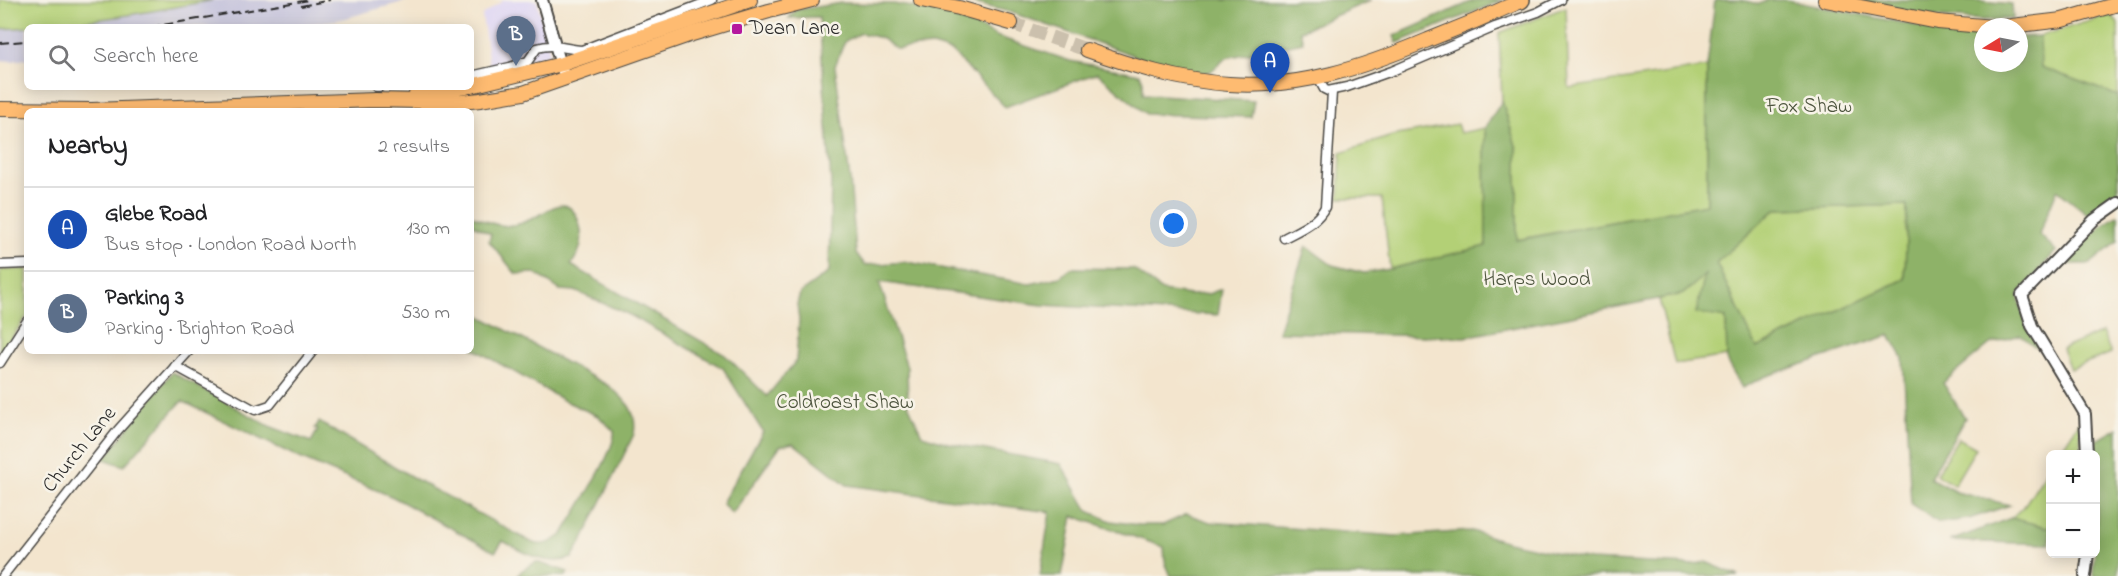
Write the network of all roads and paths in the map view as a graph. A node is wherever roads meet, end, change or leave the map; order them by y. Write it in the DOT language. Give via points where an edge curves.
graph roads {
  1 [pos="542,0"];
  2 [pos="712,0"];
  3 [pos="750,0"];
  4 [pos="812,0"];
  5 [pos="921,0"];
  6 [pos="1522,0"];
  7 [pos="1528,0"];
  8 [pos="1561,0"];
  9 [pos="1825,0"];
  10 [pos="2118,4"];
  11 [pos="1011,23"];
  12 [pos="2028,24"];
  13 [pos="1974,25"];
  14 [pos="555,44"];
  15 [pos="1087,50"];
  16 [pos="589,51"];
  17 [pos="562,64"];
  18 [pos="474,76"];
  19 [pos="486,78"];
  20 [pos="1318,78"];
  21 [pos="564,80"];
  22 [pos="474,84"];
  23 [pos="399,90"];
  24 [pos="377,91"];
  25 [pos="1332,92"];
  26 [pos="327,106"];
  27 [pos="210,108"];
  28 [pos="0,109"];
  29 [pos="24,109"];
  30 [pos="2118,203"];
  31 [pos="1284,238"];
  32 [pos="24,264"];
  33 [pos="0,265"];
  34 [pos="24,326"];
  35 [pos="186,354"];
  36 [pos="311,354"];
  37 [pos="0,363"];
  38 [pos="176,366"];
  39 [pos="2087,450"];
  40 [pos="2087,558"];
  41 [pos="3,576"];
  42 [pos="2085,576"];
  1 -- 14 [label="street"];
  2 -- 16 [label="street"];
  3 -- 16 [label="main road"];
  4 -- 21 [label="main road" via="692,34"];
  5 -- 11 [label="main road"];
  6 -- 7 [label="main road"];
  6 -- 20 [label="main road" via="1387,57"];
  8 -- 25 [label="street"];
  9 -- 13 [label="main road"];
  10 -- 12 [label="main road" via="2062,20"];
  14 -- 16 [label="street"];
  14 -- 17 [label="street"];
  14 -- 19 [label="street" via="537,48 528,60"];
  15 -- 20 [label="main road" via="1206,81 1246,85"];
  16 -- 17 [label="main road"];
  17 -- 19 [label="main road"];
  17 -- 21 [label="street"];
  18 -- 19 [label="street"];
  19 -- 22 [label="main road"];
  20 -- 25 [label="street" via="1324,89"];
  21 -- 24 [label="main road" via="523,93 471,101"];
  23 -- 24 [label="main road"];
  24 -- 26 [label="main road"];
  25 -- 31 [label="street" via="1325,207 1308,225"];
  26 -- 27 [label="main road"];
  28 -- 29 [label="main road"];
  30 -- 39 [label="street" via="2094,220 2022,295 2032,326 2085,414"];
  32 -- 33 [label="street"];
  34 -- 37 [label="street"];
  35 -- 38 [label="street, Church Lane"];
  36 -- 38 [label="street" via="270,405 255,410"];
  38 -- 41 [label="street, Church Lane" via="117,430"];
  40 -- 42 [label="street"];
}
